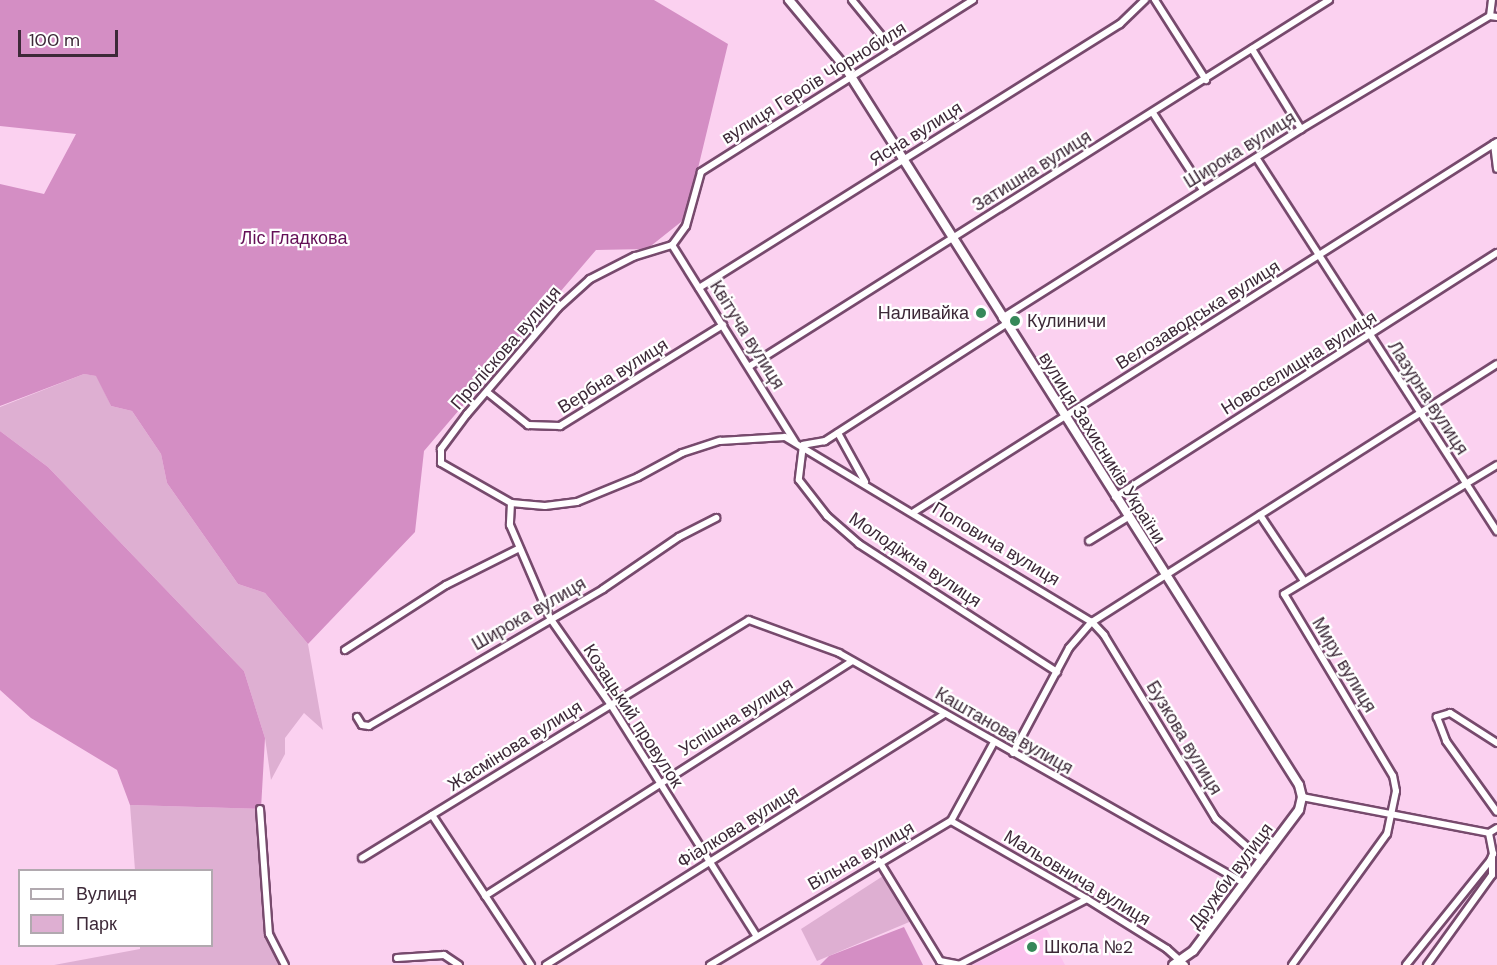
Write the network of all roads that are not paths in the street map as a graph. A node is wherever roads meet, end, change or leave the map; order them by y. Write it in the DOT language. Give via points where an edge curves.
graph roads {
  1 [pos="789,0"];
  2 [pos="852,0"];
  3 [pos="973,0"];
  4 [pos="1146,0"];
  5 [pos="1155,0"];
  6 [pos="1329,0"];
  7 [pos="1492,0"];
  8 [pos="1494,16"];
  9 [pos="1252,49"];
  10 [pos="893,50"];
  11 [pos="851,77"];
  12 [pos="1206,80"];
  13 [pos="1152,112"];
  14 [pos="1301,129"];
  15 [pos="1496,143"];
  16 [pos="1257,159"];
  17 [pos="903,160"];
  18 [pos="1497,168"];
  19 [pos="1203,190"];
  20 [pos="953,239"];
  21 [pos="672,245"];
  22 [pos="1497,253"];
  23 [pos="1318,258"];
  24 [pos="699,288"];
  25 [pos="1004,321"];
  26 [pos="723,325"];
  27 [pos="1369,336"];
  28 [pos="1497,364"];
  29 [pos="750,366"];
  30 [pos="487,392"];
  31 [pos="1420,413"];
  32 [pos="1065,417"];
  33 [pos="838,433"];
  34 [pos="795,442"];
  35 [pos="803,445"];
  36 [pos="441,462"];
  37 [pos="1497,465"];
  38 [pos="1465,481"];
  39 [pos="865,482"];
  40 [pos="1115,497"];
  41 [pos="511,503"];
  42 [pos="914,512"];
  43 [pos="1260,515"];
  44 [pos="1128,517"];
  45 [pos="716,518"];
  46 [pos="1497,531"];
  47 [pos="1089,541"];
  48 [pos="518,549"];
  49 [pos="1165,575"];
  50 [pos="1304,581"];
  51 [pos="550,618"];
  52 [pos="743,620"];
  53 [pos="1092,622"];
  54 [pos="345,650"];
  55 [pos="852,661"];
  56 [pos="1057,672"];
  57 [pos="611,705"];
  58 [pos="945,714"];
  59 [pos="357,717"];
  60 [pos="994,742"];
  61 [pos="1497,743"];
  62 [pos="1013,753"];
  63 [pos="659,783"];
  64 [pos="1302,798"];
  65 [pos="260,809"];
  66 [pos="1497,812"];
  67 [pos="1394,814"];
  68 [pos="432,815"];
  69 [pos="951,821"];
  70 [pos="1497,828"];
  71 [pos="1489,833"];
  72 [pos="1492,857"];
  73 [pos="362,858"];
  74 [pos="1262,860"];
  75 [pos="879,861"];
  76 [pos="708,864"];
  77 [pos="1244,883"];
  78 [pos="485,896"];
  79 [pos="1087,899"];
  80 [pos="756,935"];
  81 [pos="397,958"];
  82 [pos="1183,963"];
  83 [pos="285,965"];
  84 [pos="459,965"];
  85 [pos="531,965"];
  86 [pos="546,965"];
  87 [pos="710,965"];
  88 [pos="959,965"];
  89 [pos="1173,965"];
  90 [pos="1292,965"];
  91 [pos="1406,965"];
  92 [pos="1428,965"];
  1 -- 11 [label="street, вулиця Захисників України"];
  2 -- 10 [label="street"];
  3 -- 10 [label="street, вулиця Героїв Чорнобиля"];
  4 -- 17 [label="street, Ясна вулиця" via="1120,24"];
  5 -- 12 [label="street"];
  6 -- 9 [label="street, Затишна вулиця"];
  7 -- 8 [label="street"];
  8 -- 14 [label="street, Широка вулиця"];
  9 -- 12 [label="street, Затишна вулиця"];
  9 -- 14 [label="street"];
  10 -- 11 [label="street, вулиця Героїв Чорнобиля"];
  11 -- 17 [label="street, вулиця Захисників України"];
  11 -- 21 [label="street, вулиця Героїв Чорнобиля" via="701,172 686,226"];
  12 -- 13 [label="street, Затишна вулиця"];
  13 -- 19 [label="street"];
  13 -- 20 [label="street, Затишна вулиця"];
  14 -- 16 [label="street, Широка вулиця"];
  15 -- 18 [label="street"];
  15 -- 23 [label="street, Велозаводська вулиця"];
  16 -- 19 [label="street, Широка вулиця"];
  16 -- 23 [label="street, Лазурна вулиця"];
  17 -- 20 [label="street, вулиця Захисників України"];
  17 -- 24 [label="street, Ясна вулиця"];
  19 -- 25 [label="street, Широка вулиця"];
  20 -- 25 [label="street, вулиця Захисників України"];
  20 -- 29 [label="street, Затишна вулиця"];
  21 -- 24 [label="street, Квітуча вулиця"];
  21 -- 30 [label="street, Проліскова вулиця" via="635,256 591,279 558,308"];
  22 -- 27 [label="street, Новоселищна вулиця"];
  23 -- 27 [label="street, Лазурна вулиця"];
  23 -- 32 [label="street, Велозаводська вулиця"];
  24 -- 26 [label="street, Квітуча вулиця"];
  25 -- 32 [label="street, вулиця Захисників України"];
  25 -- 33 [label="street, Широка вулиця"];
  26 -- 29 [label="street, Квітуча вулиця"];
  26 -- 30 [label="street, Вербна вулиця" via="560,426 528,425"];
  27 -- 31 [label="street, Лазурна вулиця"];
  27 -- 40 [label="street, Новоселищна вулиця"];
  28 -- 31 [label="street"];
  29 -- 34 [label="street, Квітуча вулиця"];
  30 -- 36 [label="street, Проліскова вулиця" via="441,449"];
  31 -- 38 [label="street, Лазурна вулиця"];
  31 -- 43 [label="street"];
  32 -- 40 [label="street, вулиця Захисників України"];
  32 -- 42 [label="street, Велозаводська вулиця"];
  33 -- 35 [label="street, Широка вулиця" via="825,441"];
  33 -- 39 [label="street"];
  34 -- 35 [label="street, Поповича вулиця"];
  34 -- 41 [label="street, Поповича вулиця" via="785,437 720,441 682,453 578,502 545,506"];
  35 -- 39 [label="street, Поповича вулиця"];
  35 -- 56 [label="street, Молодіжна вулиця" via="799,480 827,516 859,544"];
  36 -- 41 [label="street, Поповича вулиця"];
  37 -- 38 [label="street, Миру вулиця"];
  38 -- 46 [label="street, Лазурна вулиця"];
  38 -- 50 [label="street, Миру вулиця" via="1460,488"];
  39 -- 42 [label="street, Поповича вулиця"];
  40 -- 44 [label="street, вулиця Захисників України"];
  41 -- 48 [label="street, Козацький провулок" via="510,525"];
  42 -- 53 [label="street, Поповича вулиця"];
  43 -- 49 [label="street"];
  43 -- 50 [label="street"];
  44 -- 47 [label="street"];
  44 -- 49 [label="street, вулиця Захисників України"];
  45 -- 51 [label="street, Широка вулиця"];
  48 -- 51 [label="street, Козацький провулок"];
  48 -- 54 [label="street" via="446,585"];
  49 -- 53 [label="street"];
  49 -- 64 [label="street, вулиця Захисників України" via="1299,785"];
  50 -- 67 [label="street, Миру вулиця" via="1284,594 1393,776"];
  51 -- 57 [label="street, Козацький провулок"];
  51 -- 59 [label="street, Широка вулиця" via="369,726 362,725"];
  52 -- 55 [label="street, Каштанова вулиця"];
  52 -- 57 [label="street, Жасмінова вулиця"];
  53 -- 56 [label="street" via="1069,648"];
  53 -- 74 [label="street, Бузкова вулиця" via="1104,635 1216,819"];
  55 -- 58 [label="street, Каштанова вулиця"];
  55 -- 63 [label="street, Успішна вулиця"];
  56 -- 62 [label="street"];
  57 -- 63 [label="street, Козацький провулок"];
  57 -- 68 [label="street, Жасмінова вулиця"];
  58 -- 60 [label="street, Каштанова вулиця"];
  58 -- 76 [label="street, Фіалкова вулиця"];
  60 -- 62 [label="street, Каштанова вулиця"];
  60 -- 69 [label="street"];
  61 -- 66 [label="street" via="1450,713 1437,717 1446,741"];
  62 -- 77 [label="street, Каштанова вулиця"];
  63 -- 76 [label="street, Козацький провулок"];
  63 -- 78 [label="street, Успішна вулиця"];
  64 -- 67 [label="street"];
  64 -- 74 [label="street, Дружби вулиця" via="1299,810"];
  65 -- 83 [label="street" via="269,934"];
  67 -- 71 [label="street"];
  67 -- 90 [label="street, Миру вулиця" via="1387,834"];
  68 -- 73 [label="street, Жасмінова вулиця"];
  68 -- 78 [label="street"];
  69 -- 75 [label="street, Вільна вулиця"];
  69 -- 79 [label="street, Мальовнича вулиця"];
  70 -- 71 [label="street"];
  71 -- 72 [label="street"];
  72 -- 91 [label="street"];
  72 -- 92 [label="street" via="1492,875"];
  74 -- 77 [label="street, Дружби вулиця"];
  75 -- 80 [label="street, Вільна вулиця"];
  75 -- 88 [label="street" via="940,961"];
  76 -- 80 [label="street, Козацький провулок"];
  76 -- 86 [label="street, Фіалкова вулиця"];
  77 -- 82 [label="street, Дружби вулиця"];
  78 -- 85 [label="street"];
  79 -- 82 [label="street, Мальовнича вулиця"];
  79 -- 88 [label="street"];
  80 -- 87 [label="street, Вільна вулиця"];
  81 -- 84 [label="street" via="444,955"];
  82 -- 89 [label="street, Дружби вулиця"];
}
